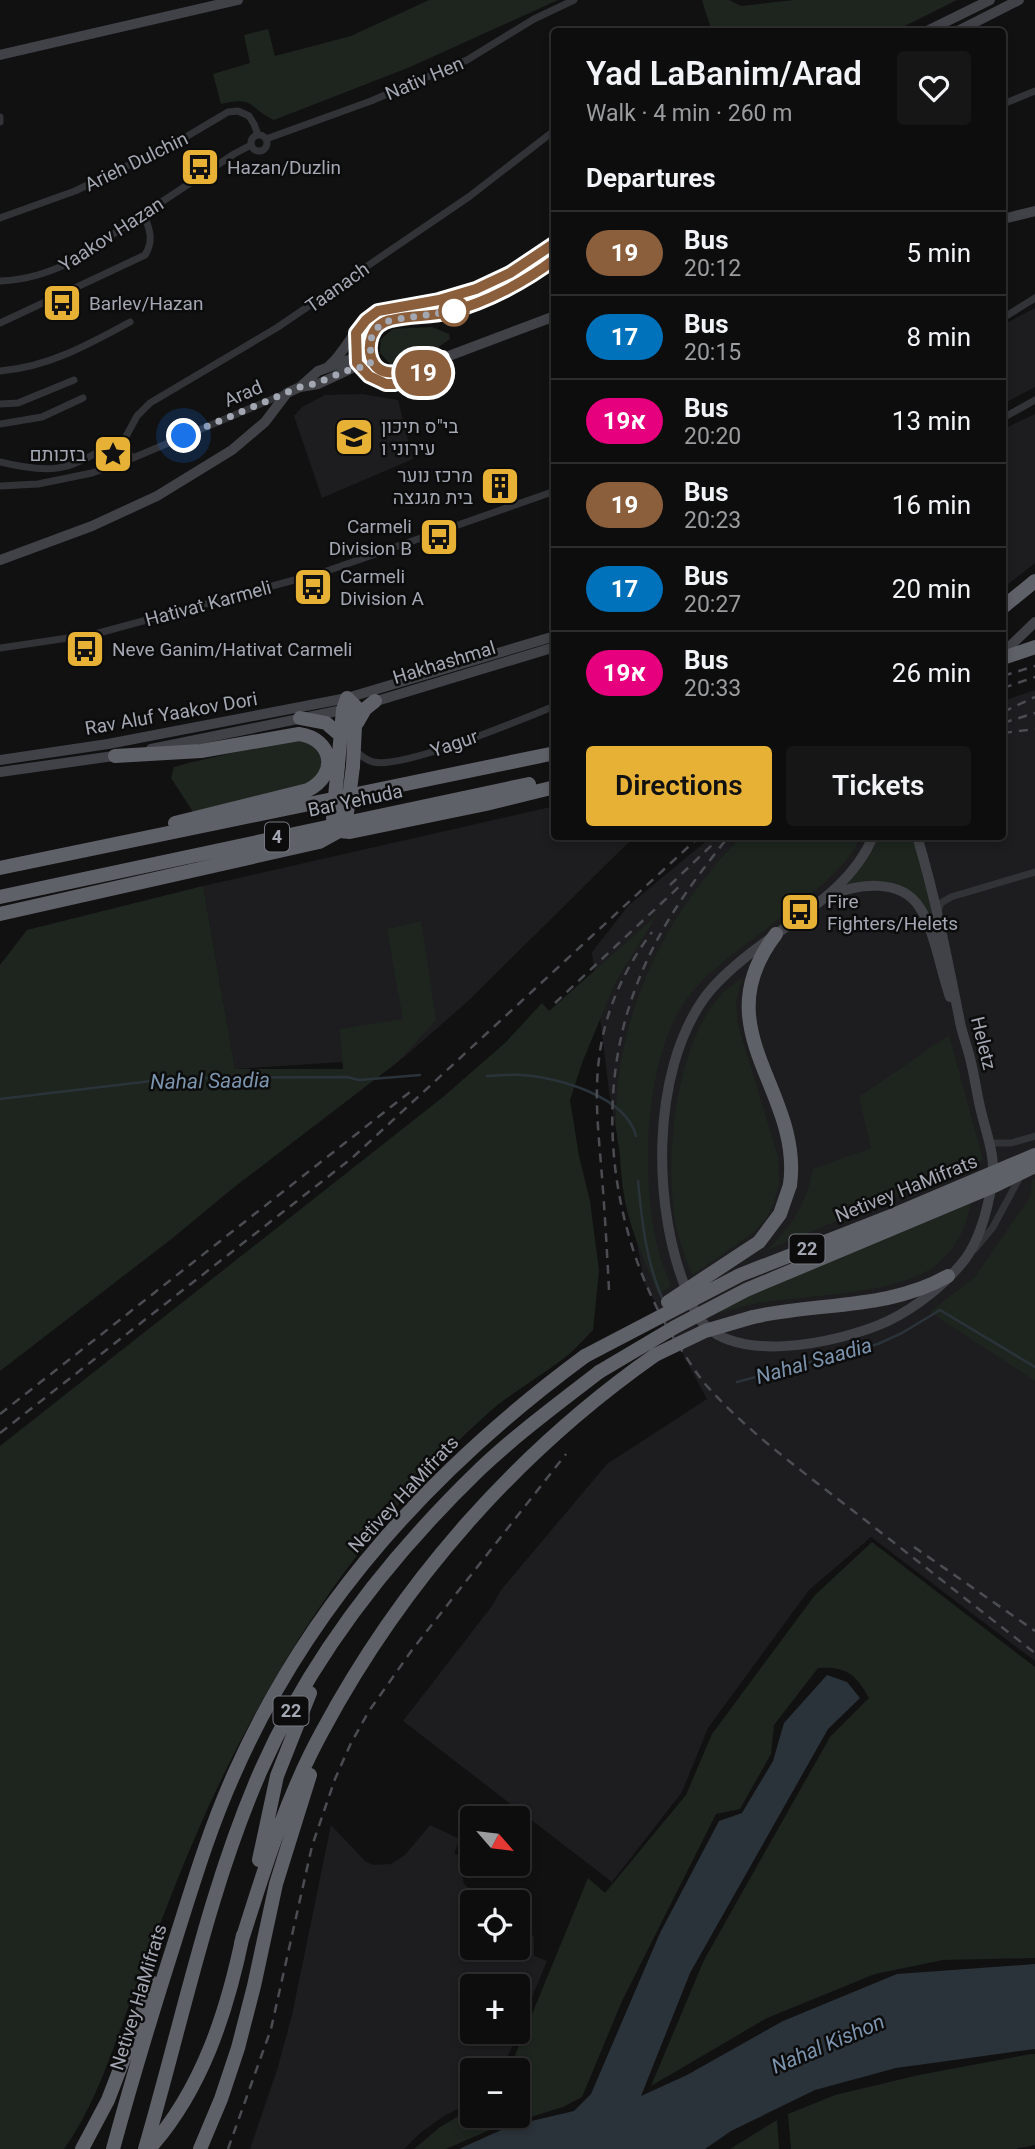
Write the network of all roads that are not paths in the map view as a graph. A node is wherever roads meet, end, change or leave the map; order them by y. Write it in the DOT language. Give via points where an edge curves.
graph roads {
  1 [pos="239,0"];
  2 [pos="574,0"];
  3 [pos="990,0"];
  4 [pos="1019,0"];
  5 [pos="202,4"];
  6 [pos="933,28"];
  7 [pos="964,28"];
  8 [pos="0,55"];
  9 [pos="1035,91"];
  10 [pos="1006,103"];
  11 [pos="551,133"];
  12 [pos="258,135"];
  13 [pos="266,139"];
  14 [pos="251,145"];
  15 [pos="1035,211"];
  16 [pos="143,213"];
  17 [pos="0,218"];
  18 [pos="1006,218"];
  19 [pos="551,246"];
  20 [pos="551,262"];
  21 [pos="0,281"];
  22 [pos="1035,298"];
  23 [pos="1006,316"];
  24 [pos="551,317"];
  25 [pos="130,322"];
  26 [pos="0,323"];
  27 [pos="356,333"];
  28 [pos="371,358"];
  29 [pos="442,358"];
  30 [pos="358,361"];
  31 [pos="329,366"];
  32 [pos="0,371"];
  33 [pos="74,380"];
  34 [pos="300,387"];
  35 [pos="287,393"];
  36 [pos="83,398"];
  37 [pos="1035,400"];
  38 [pos="0,404"];
  39 [pos="1006,416"];
  40 [pos="0,424"];
  41 [pos="123,442"];
  42 [pos="133,458"];
  43 [pos="0,462"];
  44 [pos="0,486"];
  45 [pos="551,492"];
  46 [pos="0,560"];
  47 [pos="1035,581"];
  48 [pos="1006,605"];
  49 [pos="1035,622"];
  50 [pos="551,637"];
  51 [pos="1035,646"];
  52 [pos="551,648"];
  53 [pos="0,649"];
  54 [pos="1006,650"];
  55 [pos="1006,657"];
  56 [pos="374,701"];
  57 [pos="349,705"];
  58 [pos="551,707"];
  59 [pos="300,718"];
  60 [pos="355,727"];
  61 [pos="340,735"];
  62 [pos="354,748"];
  63 [pos="551,754"];
  64 [pos="115,756"];
  65 [pos="0,760"];
  66 [pos="345,766"];
  67 [pos="0,772"];
  68 [pos="551,780"];
  69 [pos="551,788"];
  70 [pos="339,831"];
  71 [pos="871,840"];
  72 [pos="920,840"];
  73 [pos="25,863"];
  74 [pos="0,868"];
  75 [pos="1035,872"];
  76 [pos="932,891"];
  77 [pos="0,897"];
  78 [pos="951,897"];
  79 [pos="823,898"];
  80 [pos="0,914"];
  81 [pos="938,918"];
  82 [pos="776,934"];
  83 [pos="959,1019"];
  84 [pos="1035,1136"];
  85 [pos="992,1143"];
  86 [pos="1035,1155"];
  87 [pos="1035,1167"];
  88 [pos="967,1256"];
  89 [pos="948,1276"];
  90 [pos="585,1356"];
  91 [pos="356,1610"];
  92 [pos="364,1661"];
  93 [pos="206,1840"];
  94 [pos="241,1943"];
  95 [pos="82,2149"];
  96 [pos="113,2149"];
  97 [pos="148,2149"];
  98 [pos="200,2149"];
  1 -- 5 [label="street"];
  2 -- 13 [label="street, Nativ Hen" via="467,60"];
  3 -- 6 [label="street"];
  4 -- 7 [label="street"];
  5 -- 8 [label="street"];
  9 -- 10 [label="street"];
  11 -- 41 [label="street, Taanach" via="470,196 278,327 150,403"];
  12 -- 13 [label="street"];
  12 -- 14 [label="street"];
  12 -- 17 [label="street, Arieh Dulchin" via="248,116 228,112 75,191"];
  13 -- 14 [label="street" via="261,151"];
  14 -- 16 [label="street, Yaakov Hazan"];
  15 -- 18 [label="street"];
  16 -- 21 [label="street, Yaakov Hazan" via="55,270"];
  16 -- 26 [label="street" via="151,246 145,255"];
  19 -- 27 [label="street" via="476,289 378,311"];
  20 -- 28 [label="street" via="478,302 448,313 381,324 372,334"];
  22 -- 23 [label="street"];
  24 -- 29 [label="street"];
  25 -- 32 [label="street" via="64,356"];
  27 -- 30 [label="street"];
  27 -- 31 [label="street"];
  28 -- 29 [label="street" via="379,368 401,372"];
  28 -- 30 [label="street" via="367,367"];
  29 -- 30 [label="street" via="415,378 394,384 373,379"];
  30 -- 31 [label="street, Arad"];
  30 -- 34 [label="street, Arad" via="318,384"];
  31 -- 34 [label="street, Arad"];
  33 -- 38 [label="street" via="18,403"];
  34 -- 35 [label="street, Arad"];
  35 -- 42 [label="street, Arad"];
  35 -- 46 [label="street" via="265,422 193,475 122,513"];
  36 -- 40 [label="street" via="42,417"];
  37 -- 39 [label="street"];
  41 -- 42 [label="street"];
  41 -- 43 [label="street" via="66,467"];
  42 -- 44 [label="street, Arad" via="79,477"];
  45 -- 53 [label="street, Hativat Karmeli" via="324,572 95,634"];
  47 -- 48 [label="highway"];
  49 -- 54 [label="street"];
  50 -- 57 [label="street, Hakhashmal"];
  51 -- 55 [label="highway"];
  52 -- 56 [label="street, Hakhashmal"];
  56 -- 57 [label="street, Hakhashmal"];
  56 -- 60 [label="highway"];
  57 -- 59 [label="street, Rav Aluf Yaakov Dori"];
  57 -- 60 [label="highway"];
  57 -- 61 [label="highway"];
  57 -- 65 [label="street, Rav Aluf Yaakov Dori"];
  58 -- 62 [label="street, Yagur" via="400,760 372,761"];
  59 -- 61 [label="highway" via="326,723"];
  59 -- 64 [label="street, Rav Aluf Yaakov Dori"];
  60 -- 62 [label="highway"];
  61 -- 66 [label="highway"];
  62 -- 66 [label="highway"];
  63 -- 73 [label="highway, Bar Yehuda / 4"];
  64 -- 67 [label="street, Rav Aluf Yaakov Dori"];
  64 -- 73 [label="highway" via="201,751 299,734 320,743 329,760 323,778 308,790"];
  66 -- 70 [label="highway, bridge" via="347,813"];
  68 -- 77 [label="highway, Bar Yehuda / 4"];
  69 -- 70 [label="highway"];
  70 -- 80 [label="highway" via="319,842"];
  71 -- 79 [label="street" via="860,861"];
  72 -- 76 [label="street, Heletz"];
  73 -- 74 [label="highway, Bar Yehuda / 4"];
  75 -- 78 [label="street"];
  76 -- 78 [label="street"];
  76 -- 81 [label="street, Heletz"];
  78 -- 81 [label="street" via="942,903"];
  79 -- 82 [label="street"];
  79 -- 83 [label="street" via="871,885 895,890 917,903"];
  81 -- 83 [label="street, Heletz"];
  82 -- 89 [label="street" via="703,1000 684,1035 669,1084 663,1141 669,1241 696,1314 705,1327 738,1344 773,1346 822,1340 890,1320"];
  82 -- 90 [label="highway, bridge" via="755,969 748,1010 792,1162 780,1214 760,1242"];
  83 -- 85 [label="street, Heletz"];
  84 -- 85 [label="street"];
  85 -- 88 [label="street, Heletz" via="990,1192"];
  86 -- 90 [label="highway, Netivey HaMifrats / 22, bridge" via="740,1275"];
  87 -- 88 [label="street" via="1019,1177 993,1227"];
  87 -- 91 [label="highway, Netivey HaMifrats / 22, bridge" via="746,1290 599,1372 482,1468 399,1556"];
  88 -- 89 [label="street"];
  89 -- 92 [label="highway, bridge" via="892,1298 753,1317 705,1331 655,1355 563,1427 503,1482 421,1579"];
  90 -- 93 [label="highway, Netivey HaMifrats / 22" via="451,1466 366,1558 306,1639 267,1707"];
  91 -- 94 [label="highway" via="310,1694 281,1764"];
  91 -- 97 [label="highway, Netivey HaMifrats / 22" via="323,1656 262,1768 232,1847"];
  92 -- 94 [label="highway" via="322,1731 293,1793"];
  92 -- 98 [label="highway" via="307,1783 276,1884 238,2048"];
  93 -- 95 [label="highway" via="108,2100"];
  93 -- 96 [label="highway, Netivey HaMifrats / 22"];
  94 -- 97 [label="highway" via="206,2060 187,2099"];
}
